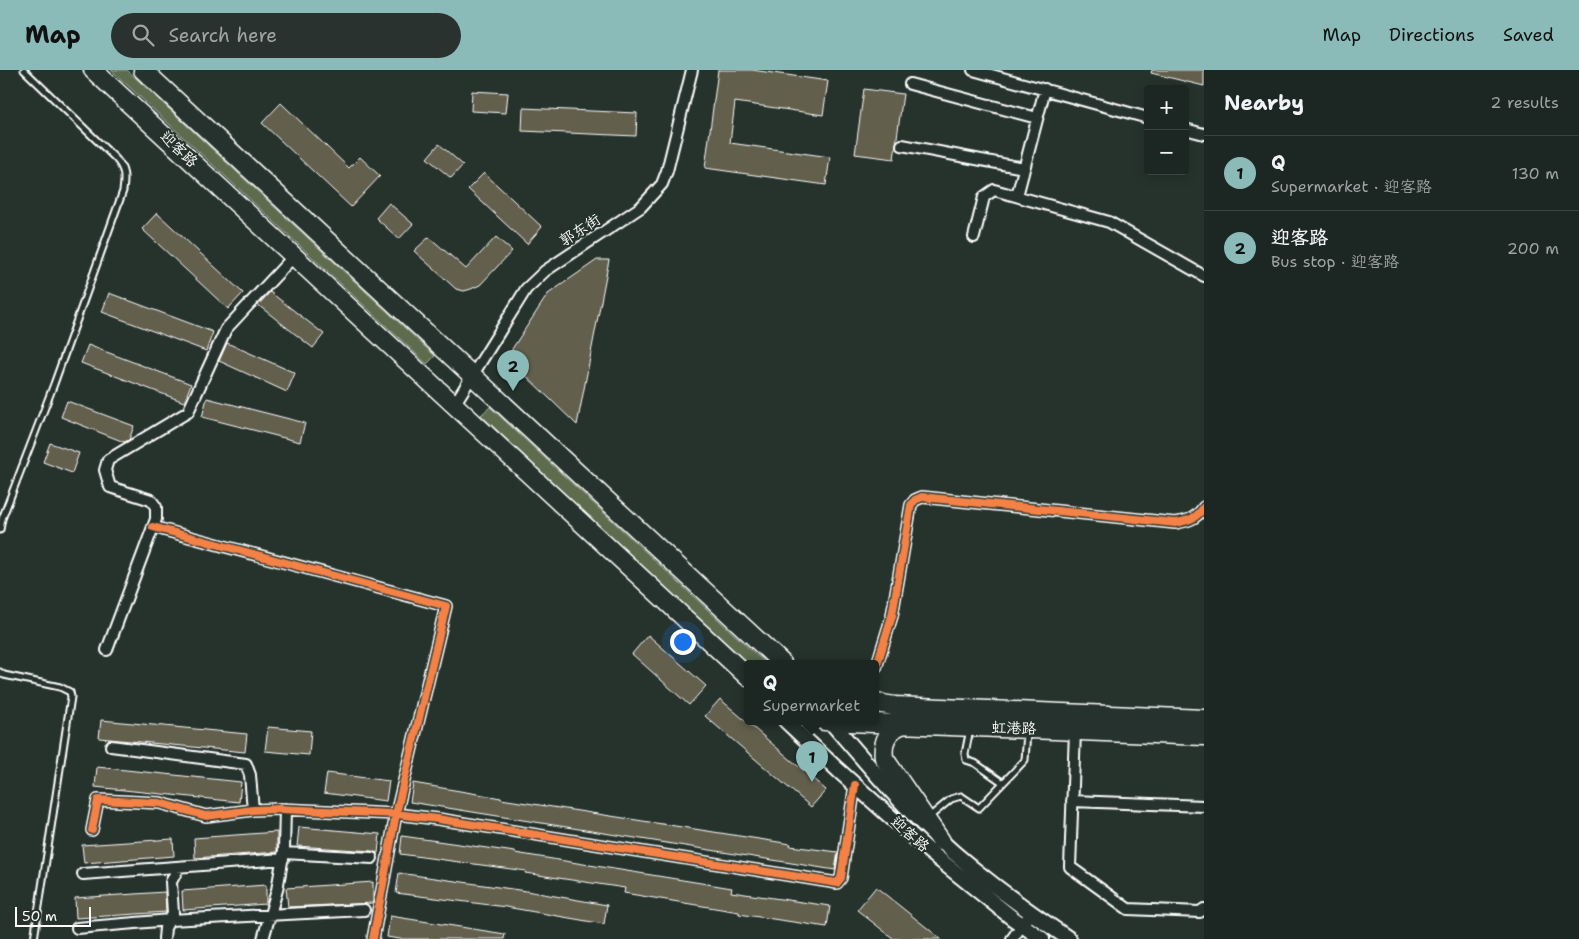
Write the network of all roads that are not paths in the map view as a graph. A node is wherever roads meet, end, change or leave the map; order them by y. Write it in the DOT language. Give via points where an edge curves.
graph roads {
  1 [pos="24,70"];
  2 [pos="93,70"];
  3 [pos="142,70"];
  4 [pos="692,70"];
  5 [pos="972,70"];
  6 [pos="910,84"];
  7 [pos="1045,89"];
  8 [pos="1144,117"];
  9 [pos="1037,118"];
  10 [pos="1189,129"];
  11 [pos="1204,134"];
  12 [pos="902,145"];
  13 [pos="1024,168"];
  14 [pos="1017,196"];
  15 [pos="974,237"];
  16 [pos="294,256"];
  17 [pos="1204,276"];
  18 [pos="472,376"];
  19 [pos="454,405"];
  20 [pos="1204,507"];
  21 [pos="153,526"];
  22 [pos="0,530"];
  23 [pos="107,650"];
  24 [pos="777,660"];
  25 [pos="878,660"];
  26 [pos="0,672"];
  27 [pos="744,673"];
  28 [pos="879,703"];
  29 [pos="1204,719"];
  30 [pos="879,723"];
  31 [pos="906,724"];
  32 [pos="790,725"];
  33 [pos="834,725"];
  34 [pos="971,727"];
  35 [pos="1028,729"];
  36 [pos="1074,731"];
  37 [pos="1204,736"];
  38 [pos="111,746"];
  39 [pos="1002,782"];
  40 [pos="854,786"];
  41 [pos="1072,801"];
  42 [pos="1204,806"];
  43 [pos="285,809"];
  44 [pos="253,810"];
  45 [pos="396,814"];
  46 [pos="926,820"];
  47 [pos="92,830"];
  48 [pos="941,841"];
  49 [pos="283,856"];
  50 [pos="372,858"];
  51 [pos="179,867"];
  52 [pos="83,874"];
  53 [pos="1204,909"];
  54 [pos="364,910"];
  55 [pos="1031,912"];
  56 [pos="270,915"];
  57 [pos="170,920"];
  58 [pos="1022,925"];
  59 [pos="77,928"];
  60 [pos="34,939"];
  61 [pos="164,939"];
  62 [pos="263,939"];
  63 [pos="373,939"];
  64 [pos="1012,939"];
  65 [pos="1042,939"];
  66 [pos="1069,939"];
  1 -- 22 [label="lane" via="116,159 125,177"];
  2 -- 16 [label="highway, 迎客路"];
  3 -- 18 [label="highway"];
  4 -- 18 [label="street, 郭东街" via="662,184 641,207 545,271 526,289"];
  5 -- 7 [label="street"];
  6 -- 9 [label="street"];
  7 -- 8 [label="street"];
  7 -- 9 [label="street"];
  9 -- 13 [label="street"];
  10 -- 11 [label="street"];
  12 -- 13 [label="street"];
  13 -- 14 [label="street"];
  14 -- 15 [label="street" via="994,190 984,198"];
  14 -- 17 [label="street" via="1109,222"];
  16 -- 19 [label="highway, 迎客路"];
  16 -- 21 [label="street" via="226,329 188,412 108,460 106,470 110,486 151,500 156,507"];
  18 -- 19 [label="street, 郭东街"];
  18 -- 24 [label="highway"];
  19 -- 27 [label="highway, 迎客路"];
  20 -- 25 [label="street" via="1199,515 1175,523 922,497 915,500 911,505 892,616"];
  21 -- 23 [label="street"];
  21 -- 45 [label="street" via="446,606"];
  26 -- 60 [label="lane" via="60,687 70,692 72,697"];
  28 -- 29 [label="highway, 虹港路"];
  30 -- 31 [label="highway, 虹港路"];
  31 -- 34 [label="highway, 虹港路"];
  31 -- 46 [label="highway" via="888,735 884,743 884,758"];
  32 -- 40 [label="main road, 迎客路"];
  33 -- 48 [label="main road, 迎客路"];
  34 -- 35 [label="highway, 虹港路"];
  34 -- 39 [label="lane" via="966,760 976,763"];
  35 -- 36 [label="highway, 虹港路"];
  35 -- 39 [label="lane" via="1025,760"];
  36 -- 37 [label="highway, 虹港路"];
  36 -- 41 [label="street"];
  38 -- 44 [label="street" via="246,764"];
  39 -- 46 [label="lane" via="979,808 961,796 951,799"];
  40 -- 45 [label="street" via="841,878 837,883"];
  40 -- 58 [label="main road, 迎客路"];
  41 -- 42 [label="street"];
  41 -- 53 [label="street" via="1070,867 1128,910 1200,912"];
  43 -- 44 [label="street"];
  43 -- 45 [label="street"];
  43 -- 49 [label="street"];
  44 -- 47 [label="street" via="206,816 160,803 98,800"];
  45 -- 63 [label="street"];
  46 -- 48 [label="highway"];
  48 -- 55 [label="main road, 迎客路"];
  49 -- 50 [label="street"];
  49 -- 51 [label="street"];
  49 -- 56 [label="street"];
  51 -- 52 [label="street"];
  51 -- 57 [label="street" via="171,882 173,913"];
  54 -- 56 [label="street"];
  55 -- 58 [label="street"];
  55 -- 66 [label="main road, 迎客路"];
  56 -- 57 [label="street"];
  56 -- 62 [label="street"];
  57 -- 59 [label="street"];
  57 -- 61 [label="street"];
  58 -- 64 [label="street"];
  58 -- 65 [label="main road, 迎客路"];
}
